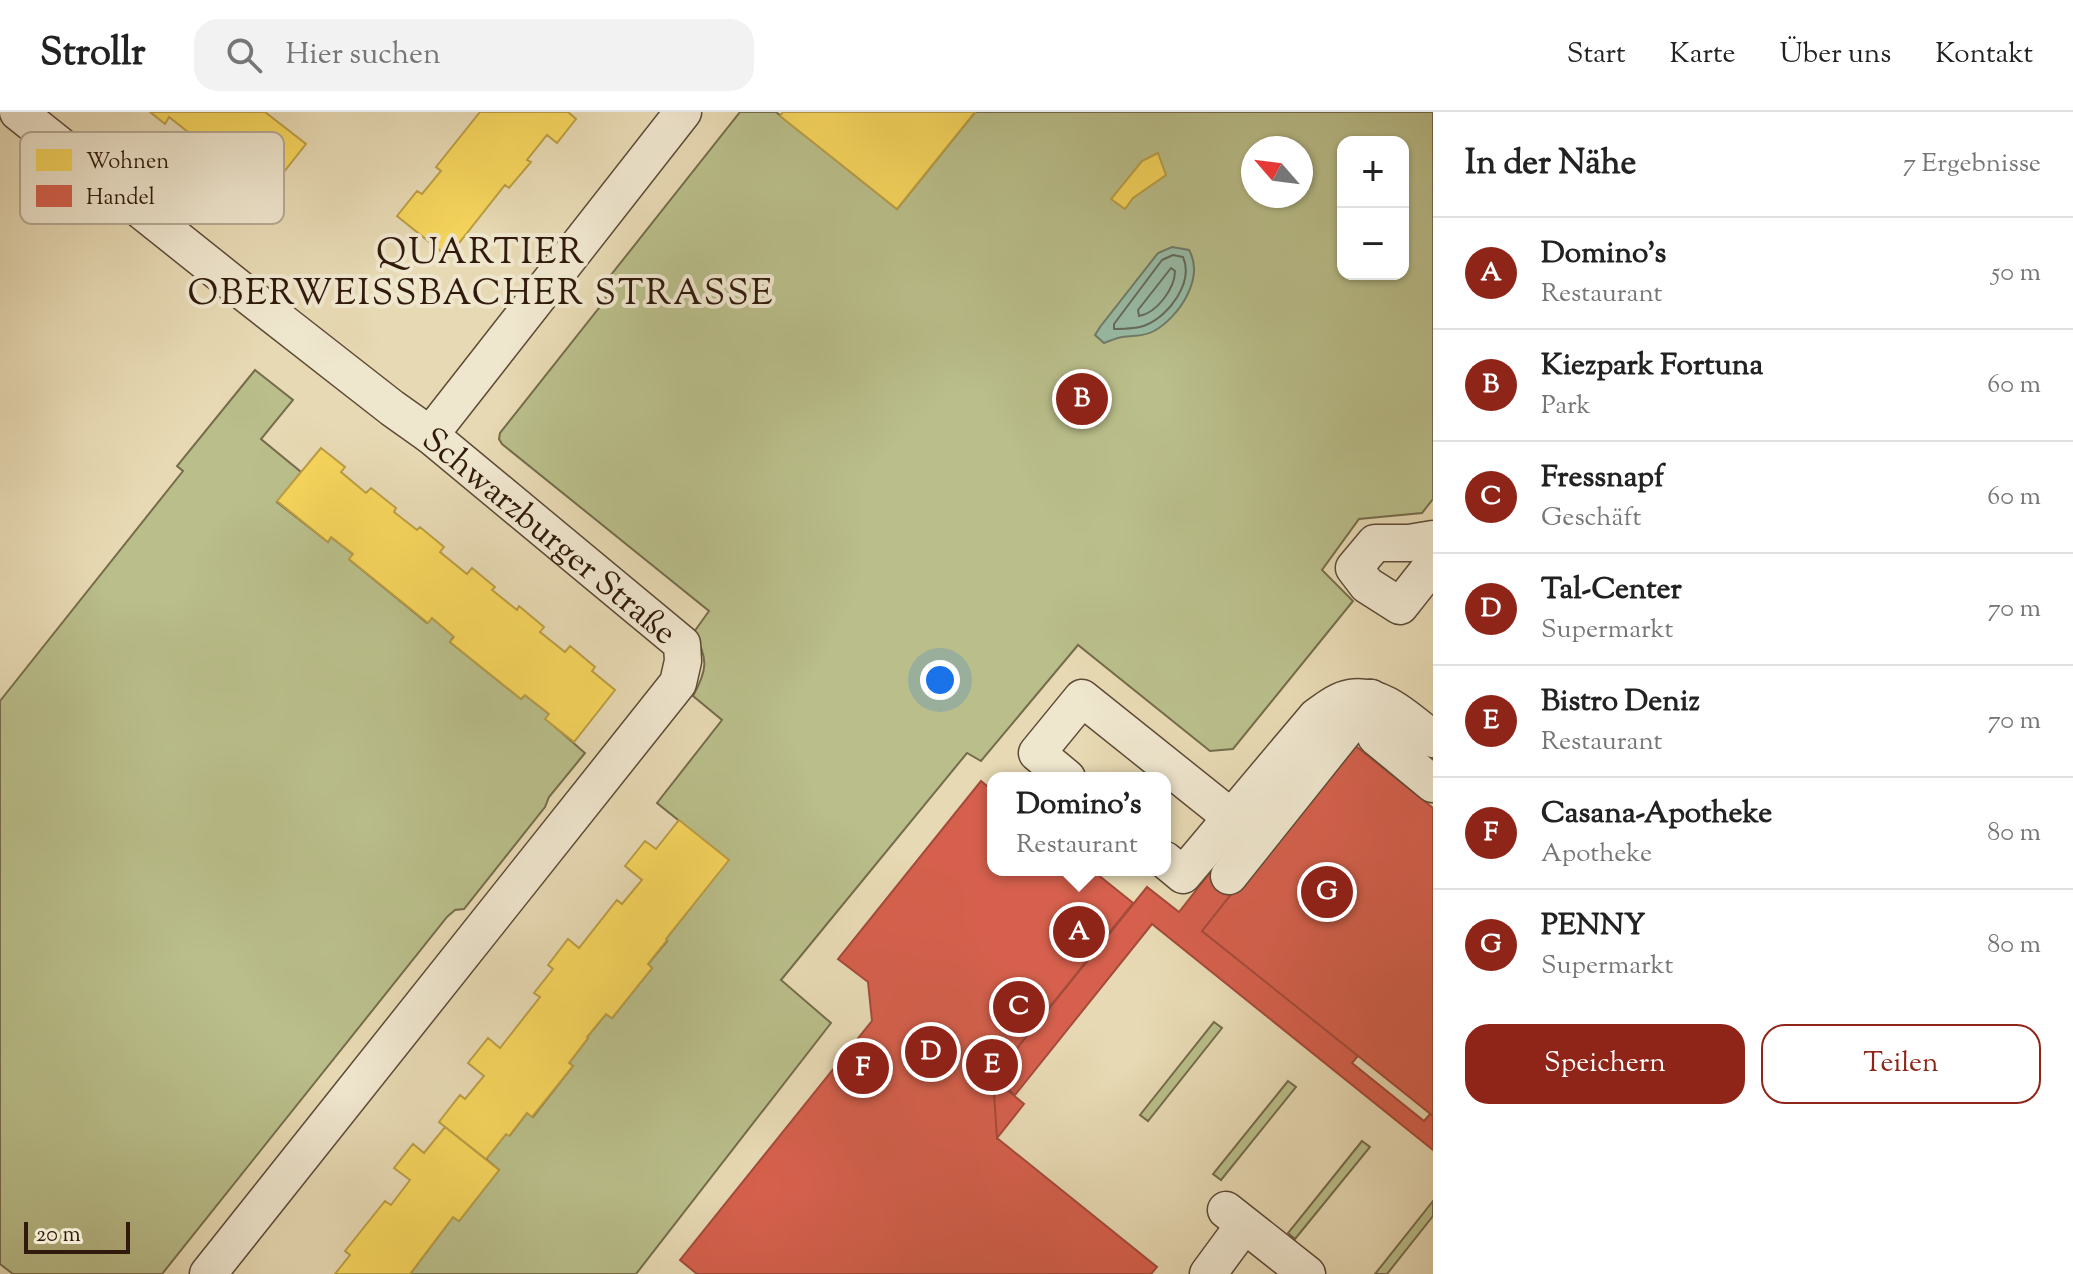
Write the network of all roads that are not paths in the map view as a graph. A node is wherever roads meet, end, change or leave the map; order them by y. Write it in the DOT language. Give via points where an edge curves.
graph roads {
  1 [pos="18,112"];
  2 [pos="683,112"];
  3 [pos="43,132"];
  4 [pos="159,224"];
  5 [pos="430,435"];
  6 [pos="1433,539"];
  7 [pos="1433,564"];
  8 [pos="1371,698"];
  9 [pos="1433,739"];
  10 [pos="1060,772"];
  11 [pos="1433,784"];
  12 [pos="1232,818"];
  13 [pos="1171,865"];
  14 [pos="1229,876"];
  15 [pos="208,1274"];
  16 [pos="1208,1274"];
  17 [pos="1307,1274"];
  1 -- 3 [label="street, Schwarzburger Straße"];
  2 -- 5 [label="street"];
  4 -- 5 [label="street, Schwarzburger Straße"];
  5 -- 15 [label="street, Schwarzburger Straße" via="682,644 678,683"];
  6 -- 7 [label="street" via="1375,543 1354,568 1367,585 1400,606"];
  8 -- 9 [label="street" via="1389,705"];
  8 -- 11 [label="street" via="1376,737"];
  8 -- 12 [label="street" via="1350,697 1316,717"];
  8 -- 14 [label="street"];
  10 -- 12 [label="street" via="1037,753 1082,698"];
  12 -- 13 [label="street" via="1183,875"];
  16 -- 17 [label="street" via="1235,1217"];
}
